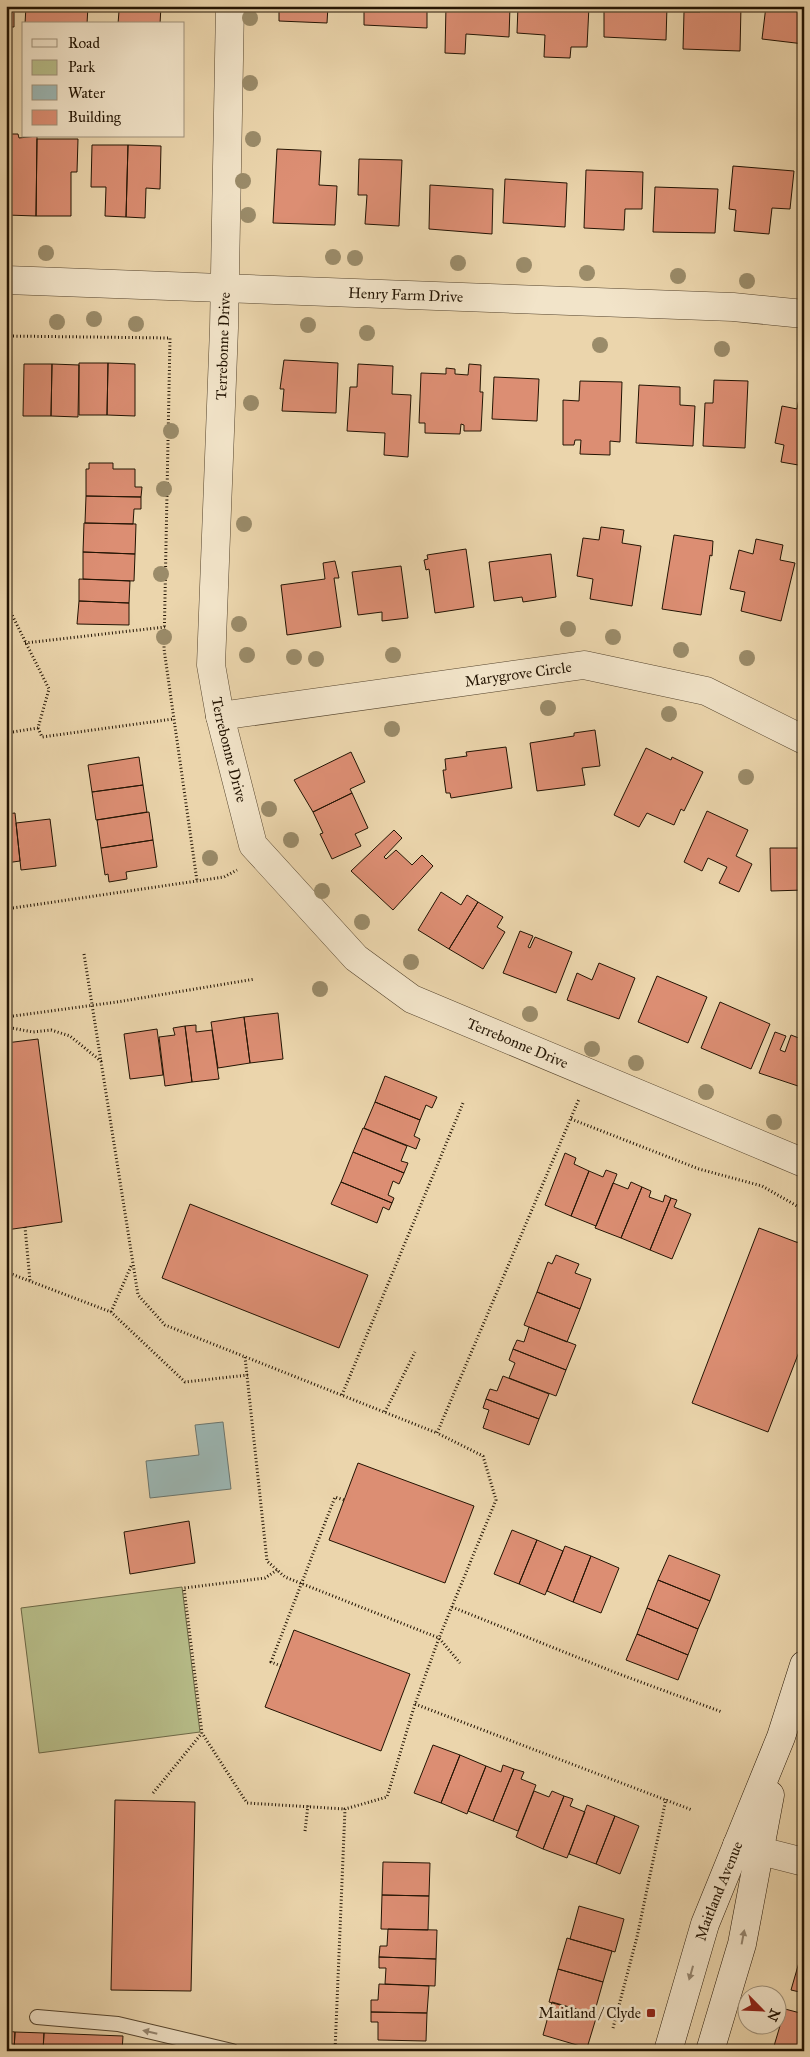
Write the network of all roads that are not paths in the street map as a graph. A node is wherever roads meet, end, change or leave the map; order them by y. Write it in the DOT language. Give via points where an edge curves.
graph roads {
  1 [pos="230,6"];
  2 [pos="6,280"];
  3 [pos="225,288"];
  4 [pos="804,314"];
  5 [pos="220,716"];
  6 [pos="804,740"];
  7 [pos="804,1163"];
  8 [pos="804,1665"];
  9 [pos="748,1848"];
  10 [pos="804,1862"];
  11 [pos="37,2017"];
  12 [pos="232,2051"];
  13 [pos="668,2051"];
  14 [pos="710,2051"];
  1 -- 3 [label="street, Terrebonne Drive"];
  2 -- 3 [label="street, Henry Farm Drive"];
  3 -- 4 [label="street, Henry Farm Drive" via="733,307"];
  3 -- 5 [label="street, Terrebonne Drive" via="212,665"];
  5 -- 6 [label="street, Marygrove Circle" via="584,666 706,692"];
  5 -- 7 [label="street, Terrebonne Drive" via="253,845 356,958 412,999"];
  8 -- 9 [label="street, Maitland Avenue"];
  9 -- 10 [label="street"];
  9 -- 13 [label="street, Maitland Avenue, one-way" via="704,1924"];
  14 -- 9 [label="street, Maitland Avenue, one-way" via="742,1944"];
  12 -- 11 [label="lane, one-way" via="118,2024"];
}
